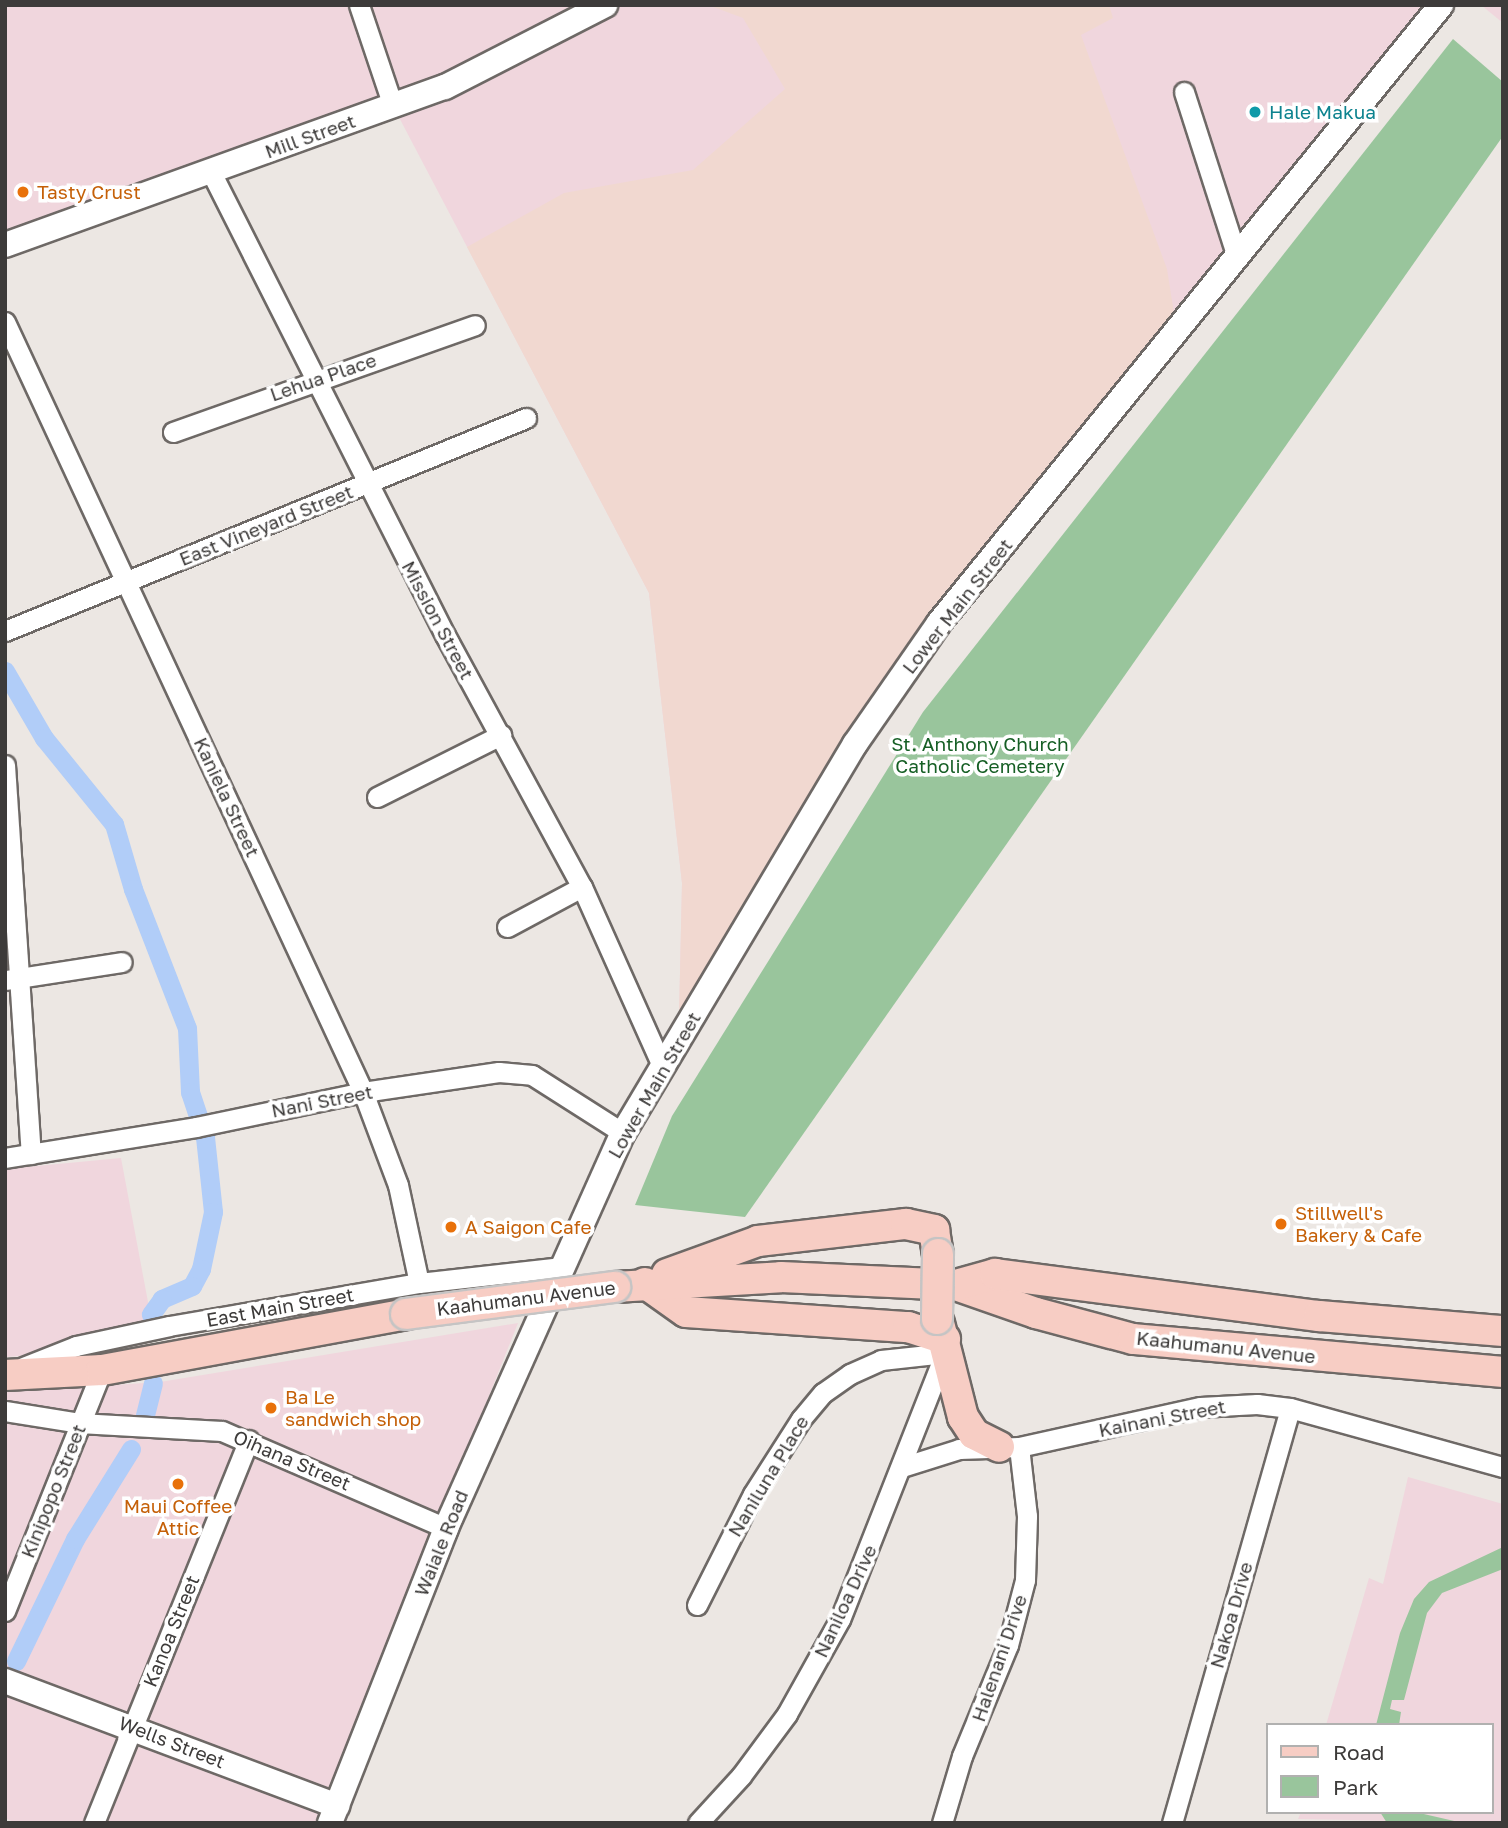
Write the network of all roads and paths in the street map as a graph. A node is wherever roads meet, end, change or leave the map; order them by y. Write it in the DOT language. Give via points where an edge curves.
graph roads {
  1 [pos="359,5"];
  2 [pos="605,5"];
  3 [pos="1441,5"];
  4 [pos="1184,92"];
  5 [pos="393,106"];
  6 [pos="211,172"];
  7 [pos="5,245"];
  8 [pos="1237,257"];
  9 [pos="5,322"];
  10 [pos="475,325"];
  11 [pos="314,379"];
  12 [pos="526,418"];
  13 [pos="173,432"];
  14 [pos="367,484"];
  15 [pos="127,582"];
  16 [pos="5,631"];
  17 [pos="501,735"];
  18 [pos="5,765"];
  19 [pos="377,797"];
  20 [pos="582,887"];
  21 [pos="507,927"];
  22 [pos="122,962"];
  23 [pos="12,979"];
  24 [pos="663,1068"];
  25 [pos="363,1091"];
  26 [pos="623,1133"];
  27 [pos="31,1154"];
  28 [pos="5,1158"];
  29 [pos="562,1267"];
  30 [pos="419,1283"];
  31 [pos="645,1283"];
  32 [pos="956,1284"];
  33 [pos="1226,1303"];
  34 [pos="1503,1331"];
  35 [pos="943,1337"];
  36 [pos="1173,1344"];
  37 [pos="1258,1351"];
  38 [pos="102,1370"];
  39 [pos="1503,1372"];
  40 [pos="5,1375"];
  41 [pos="1290,1408"];
  42 [pos="5,1411"];
  43 [pos="79,1423"];
  44 [pos="249,1440"];
  45 [pos="1009,1447"];
  46 [pos="902,1467"];
  47 [pos="1503,1467"];
  48 [pos="446,1528"];
  49 [pos="697,1605"];
  50 [pos="5,1611"];
  51 [pos="5,1681"];
  52 [pos="132,1726"];
  53 [pos="334,1814"];
  54 [pos="94,1823"];
  55 [pos="698,1823"];
  56 [pos="942,1823"];
  57 [pos="1172,1823"];
  1 -- 5 [label="street"];
  2 -- 5 [label="street, Mill Street" via="510,57"];
  3 -- 8 [label="street, Lower Main Street"];
  4 -- 8 [label="street"];
  5 -- 6 [label="street, Mill Street"];
  6 -- 7 [label="street, Mill Street"];
  6 -- 11 [label="street, Mission Street"];
  8 -- 24 [label="street, Lower Main Street" via="939,623 855,744"];
  9 -- 15 [label="street, Kaniela Street"];
  10 -- 11 [label="street, Lehua Place"];
  11 -- 13 [label="street, Lehua Place"];
  11 -- 14 [label="street, Mission Street"];
  12 -- 14 [label="street, East Vineyard Street"];
  14 -- 15 [label="street, East Vineyard Street"];
  14 -- 17 [label="street, Mission Street"];
  15 -- 16 [label="street, East Vineyard Street"];
  15 -- 25 [label="street, Kaniela Street"];
  17 -- 19 [label="street"];
  17 -- 20 [label="street, Mission Street"];
  18 -- 23 [label="street"];
  20 -- 21 [label="street"];
  20 -- 24 [label="street, Mission Street"];
  22 -- 23 [label="street"];
  23 -- 27 [label="street"];
  24 -- 26 [label="street, Lower Main Street"];
  25 -- 26 [label="street, Nani Street" via="523,1072 563,1091"];
  25 -- 27 [label="street, Nani Street"];
  25 -- 30 [label="street, Kaniela Street" via="398,1185"];
  26 -- 29 [label="street, Lower Main Street"];
  27 -- 28 [label="street, Nani Street"];
  29 -- 30 [label="street, East Main Street"];
  29 -- 48 [label="street, Waiale Road"];
  30 -- 40 [label="street, East Main Street" via="89,1343"];
  31 -- 32 [label="main road, Kaahumanu Avenue" via="782,1277"];
  31 -- 35 [label="main road" via="686,1312 908,1327"];
  31 -- 35 [label="main road, bridge" via="758,1241 916,1223 934,1230"];
  31 -- 38 [label="main road, Kaahumanu Avenue, bridge" via="406,1314"];
  32 -- 33 [label="main road, Kaahumanu Avenue" via="995,1274"];
  32 -- 36 [label="main road, Kaahumanu Avenue" via="1100,1332"];
  33 -- 34 [label="main road, Kaahumanu Avenue"];
  33 -- 36 [label="main road" via="1195,1338"];
  33 -- 37 [label="main road" via="1239,1336"];
  35 -- 45 [label="main road" via="968,1428"];
  35 -- 46 [label="street, Naniloa Drive"];
  35 -- 49 [label="street, Naniluna Place" via="850,1374 823,1393 753,1494"];
  36 -- 37 [label="main road, Kaahumanu Avenue"];
  37 -- 39 [label="main road, Kaahumanu Avenue"];
  38 -- 40 [label="main road, East Main Street"];
  38 -- 43 [label="street, Kinipopo Street"];
  41 -- 45 [label="street, Kainani Street" via="1200,1407"];
  41 -- 47 [label="street, Kainani Street"];
  41 -- 57 [label="street, Nakoa Drive"];
  42 -- 43 [label="street, Oihana Street"];
  43 -- 44 [label="street, Oihana Street" via="222,1431"];
  43 -- 50 [label="street, Kinipopo Street"];
  44 -- 48 [label="street, Oihana Street"];
  44 -- 52 [label="street, Kanoa Street"];
  45 -- 46 [label="street, Kainani Street" via="939,1452"];
  45 -- 56 [label="street, Halenani Drive" via="1027,1516 1026,1580 1008,1645 962,1756"];
  46 -- 55 [label="street, Naniloa Drive" via="839,1619 787,1714 741,1776"];
  48 -- 53 [label="street, Waiale Road"];
  51 -- 52 [label="street, Wells Street"];
  52 -- 53 [label="street, Wells Street"];
  52 -- 54 [label="street, Kanoa Street"];
}
